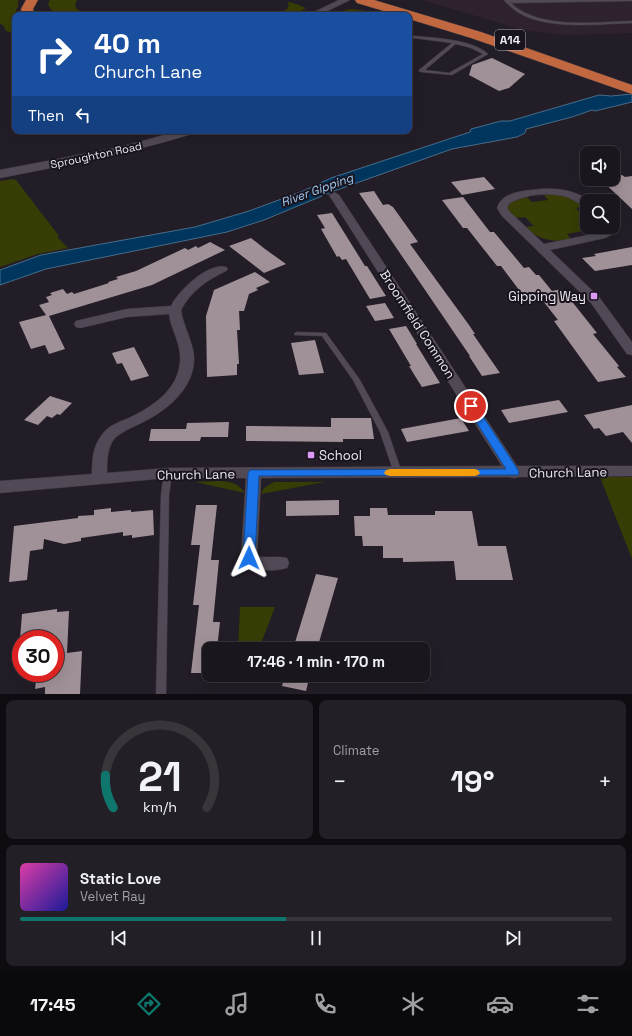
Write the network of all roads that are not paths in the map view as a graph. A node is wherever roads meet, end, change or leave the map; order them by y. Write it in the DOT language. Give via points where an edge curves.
graph roads {
  1 [pos="32,0"];
  2 [pos="346,0"];
  3 [pos="353,0"];
  4 [pos="388,0"];
  5 [pos="632,0"];
  6 [pos="506,1"];
  7 [pos="365,2"];
  8 [pos="28,12"];
  9 [pos="319,12"];
  10 [pos="396,12"];
  11 [pos="399,12"];
  12 [pos="412,16"];
  13 [pos="412,17"];
  14 [pos="632,22"];
  15 [pos="476,35"];
  16 [pos="412,38"];
  17 [pos="454,43"];
  18 [pos="632,81"];
  19 [pos="632,90"];
  20 [pos="181,134"];
  21 [pos="0,174"];
  22 [pos="334,195"];
  23 [pos="580,199"];
  24 [pos="605,234"];
  25 [pos="542,248"];
  26 [pos="222,269"];
  27 [pos="175,310"];
  28 [pos="80,324"];
  29 [pos="297,334"];
  30 [pos="630,345"];
  31 [pos="632,471"];
  32 [pos="168,473"];
  33 [pos="254,473"];
  34 [pos="398,473"];
  35 [pos="514,473"];
  36 [pos="99,478"];
  37 [pos="0,486"];
  38 [pos="281,563"];
  39 [pos="161,694"];
  1 -- 8 [label="highway"];
  2 -- 9 [label="street"];
  3 -- 7 [label="highway"];
  4 -- 18 [label="highway, A14"];
  5 -- 6 [label="lane"];
  6 -- 14 [label="lane" via="531,18 562,23"];
  7 -- 10 [label="highway"];
  7 -- 11 [label="highway, A14"];
  12 -- 15 [label="highway, A14"];
  13 -- 15 [label="highway"];
  15 -- 19 [label="highway, A14"];
  16 -- 17 [label="lane"];
  17 -- 17 [label="lane" via="483,50 486,54 450,74 421,71"];
  20 -- 21 [label="street, Sproughton Road" via="101,155"];
  22 -- 35 [label="street, Broomfield Common"];
  23 -- 25 [label="street" via="574,195 555,192 514,197 504,202 503,210"];
  24 -- 25 [label="street"];
  25 -- 30 [label="street" via="595,300"];
  26 -- 27 [label="street" via="190,288 180,299"];
  27 -- 28 [label="street" via="136,311"];
  27 -- 36 [label="street" via="187,351 182,380 170,398 161,405 113,431 107,437 101,450"];
  29 -- 34 [label="lane" via="324,334 356,380 384,432"];
  31 -- 35 [label="street, Church Lane"];
  32 -- 33 [label="street, Church Lane"];
  32 -- 36 [label="street, Church Lane"];
  32 -- 39 [label="lane"];
  33 -- 34 [label="street, Church Lane"];
  33 -- 38 [label="street" via="249,558 258,563"];
  34 -- 35 [label="street, Church Lane"];
  36 -- 37 [label="street, Church Lane"];
}
